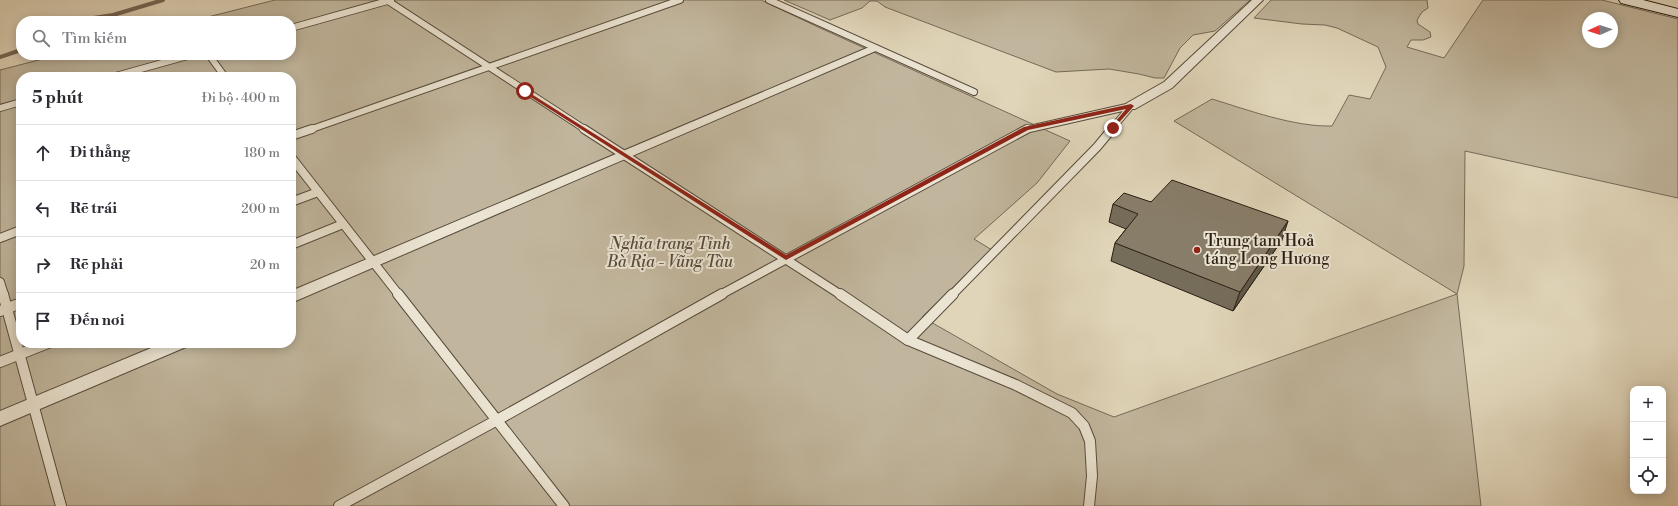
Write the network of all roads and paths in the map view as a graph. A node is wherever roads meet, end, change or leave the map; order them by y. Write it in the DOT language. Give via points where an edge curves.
graph roads {
  1 [pos="389,0"];
  2 [pos="680,0"];
  3 [pos="768,0"];
  4 [pos="1258,0"];
  5 [pos="1626,0"];
  6 [pos="1678,13"];
  7 [pos="296,27"];
  8 [pos="874,48"];
  9 [pos="174,60"];
  10 [pos="213,60"];
  11 [pos="488,67"];
  12 [pos="130,72"];
  13 [pos="221,72"];
  14 [pos="974,92"];
  15 [pos="16,103"];
  16 [pos="1131,106"];
  17 [pos="0,108"];
  18 [pos="296,134"];
  19 [pos="624,155"];
  20 [pos="296,163"];
  21 [pos="318,192"];
  22 [pos="296,200"];
  23 [pos="343,224"];
  24 [pos="16,232"];
  25 [pos="0,238"];
  26 [pos="296,243"];
  27 [pos="786,258"];
  28 [pos="373,263"];
  29 [pos="0,282"];
  30 [pos="296,295"];
  31 [pos="16,305"];
  32 [pos="4,310"];
  33 [pos="908,340"];
  34 [pos="16,341"];
  35 [pos="19,348"];
  36 [pos="36,348"];
  37 [pos="168,348"];
  38 [pos="21,354"];
  39 [pos="0,362"];
  40 [pos="34,404"];
  41 [pos="0,419"];
  42 [pos="499,419"];
  43 [pos="61,506"];
  44 [pos="339,506"];
  45 [pos="564,506"];
  46 [pos="1089,506"];
  1 -- 7 [label="lane"];
  1 -- 11 [label="lane"];
  2 -- 11 [label="lane"];
  3 -- 8 [label="lane"];
  4 -- 16 [label="street" via="1168,84"];
  5 -- 6 [label="main road"];
  8 -- 14 [label="lane"];
  8 -- 19 [label="street"];
  9 -- 12 [label="lane"];
  10 -- 13 [label="lane"];
  11 -- 18 [label="lane"];
  11 -- 19 [label="lane"];
  15 -- 17 [label="lane"];
  16 -- 27 [label="lane" via="1026,128"];
  16 -- 33 [label="lane" via="1097,147"];
  19 -- 27 [label="lane"];
  19 -- 28 [label="street"];
  20 -- 21 [label="lane"];
  21 -- 22 [label="lane"];
  21 -- 23 [label="lane"];
  23 -- 26 [label="lane"];
  23 -- 28 [label="lane"];
  24 -- 25 [label="lane"];
  27 -- 33 [label="lane"];
  27 -- 42 [label="lane"];
  28 -- 30 [label="street"];
  28 -- 42 [label="lane"];
  29 -- 32 [label="lane"];
  31 -- 32 [label="lane"];
  32 -- 34 [label="lane"];
  33 -- 46 [label="lane" via="1016,385 1072,413 1084,426 1090,441 1092,476"];
  35 -- 38 [label="lane"];
  36 -- 38 [label="lane"];
  37 -- 40 [label="street"];
  38 -- 39 [label="lane"];
  38 -- 40 [label="lane"];
  40 -- 41 [label="street"];
  40 -- 43 [label="lane"];
  42 -- 44 [label="lane"];
  42 -- 45 [label="lane"];
}
